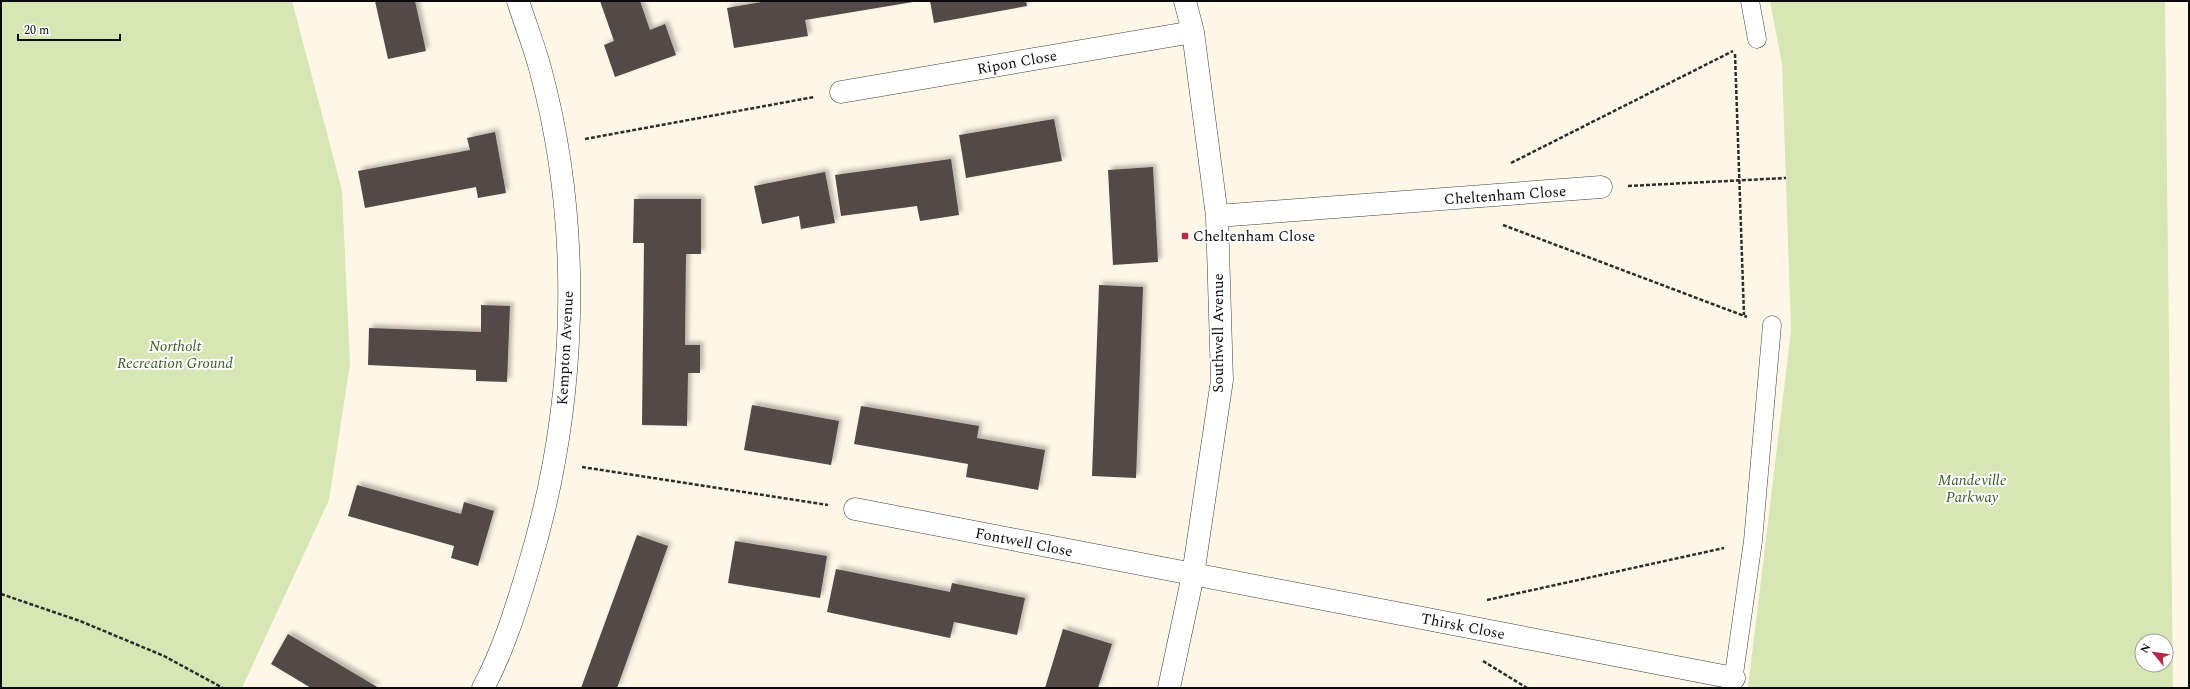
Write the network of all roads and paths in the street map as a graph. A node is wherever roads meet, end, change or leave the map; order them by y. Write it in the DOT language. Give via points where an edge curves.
graph roads {
  1 [pos="518,1"];
  2 [pos="1185,1"];
  3 [pos="1750,1"];
  4 [pos="1193,32"];
  5 [pos="1757,39"];
  6 [pos="841,92"];
  7 [pos="557,144"];
  8 [pos="1508,164"];
  9 [pos="1786,178"];
  10 [pos="1740,180"];
  11 [pos="1601,188"];
  12 [pos="1217,216"];
  13 [pos="1497,223"];
  14 [pos="1744,315"];
  15 [pos="1772,326"];
  16 [pos="554,463"];
  17 [pos="855,509"];
  18 [pos="1754,541"];
  19 [pos="1193,575"];
  20 [pos="1,594"];
  21 [pos="1481,601"];
  22 [pos="1482,660"];
  23 [pos="1733,683"];
  24 [pos="223,688"];
  25 [pos="482,688"];
  26 [pos="1169,688"];
  27 [pos="1527,688"];
  1 -- 7 [label="street, Kempton Avenue" via="540,68"];
  2 -- 4 [label="street, Southwell Avenue"];
  3 -- 5 [label="lane"];
  4 -- 6 [label="street, Ripon Close"];
  4 -- 12 [label="street, Southwell Avenue"];
  6 -- 7 [label="path"];
  7 -- 16 [label="street, Kempton Avenue" via="566,220 569,295 565,383"];
  8 -- 10 [label="path" via="1735,50"];
  9 -- 10 [label="path"];
  10 -- 11 [label="path"];
  10 -- 14 [label="path"];
  11 -- 12 [label="street, Cheltenham Close"];
  12 -- 19 [label="street, Southwell Avenue" via="1222,380"];
  13 -- 14 [label="path"];
  14 -- 15 [label="path"];
  15 -- 18 [label="lane"];
  16 -- 17 [label="path"];
  16 -- 25 [label="street, Kempton Avenue" via="538,534 516,607"];
  17 -- 19 [label="street, Fontwell Close"];
  18 -- 21 [label="path"];
  18 -- 23 [label="lane"];
  19 -- 23 [label="street, Thirsk Close"];
  19 -- 26 [label="street, Southwell Avenue"];
  20 -- 24 [label="path" via="80,621 164,656"];
  22 -- 27 [label="path"];
}
